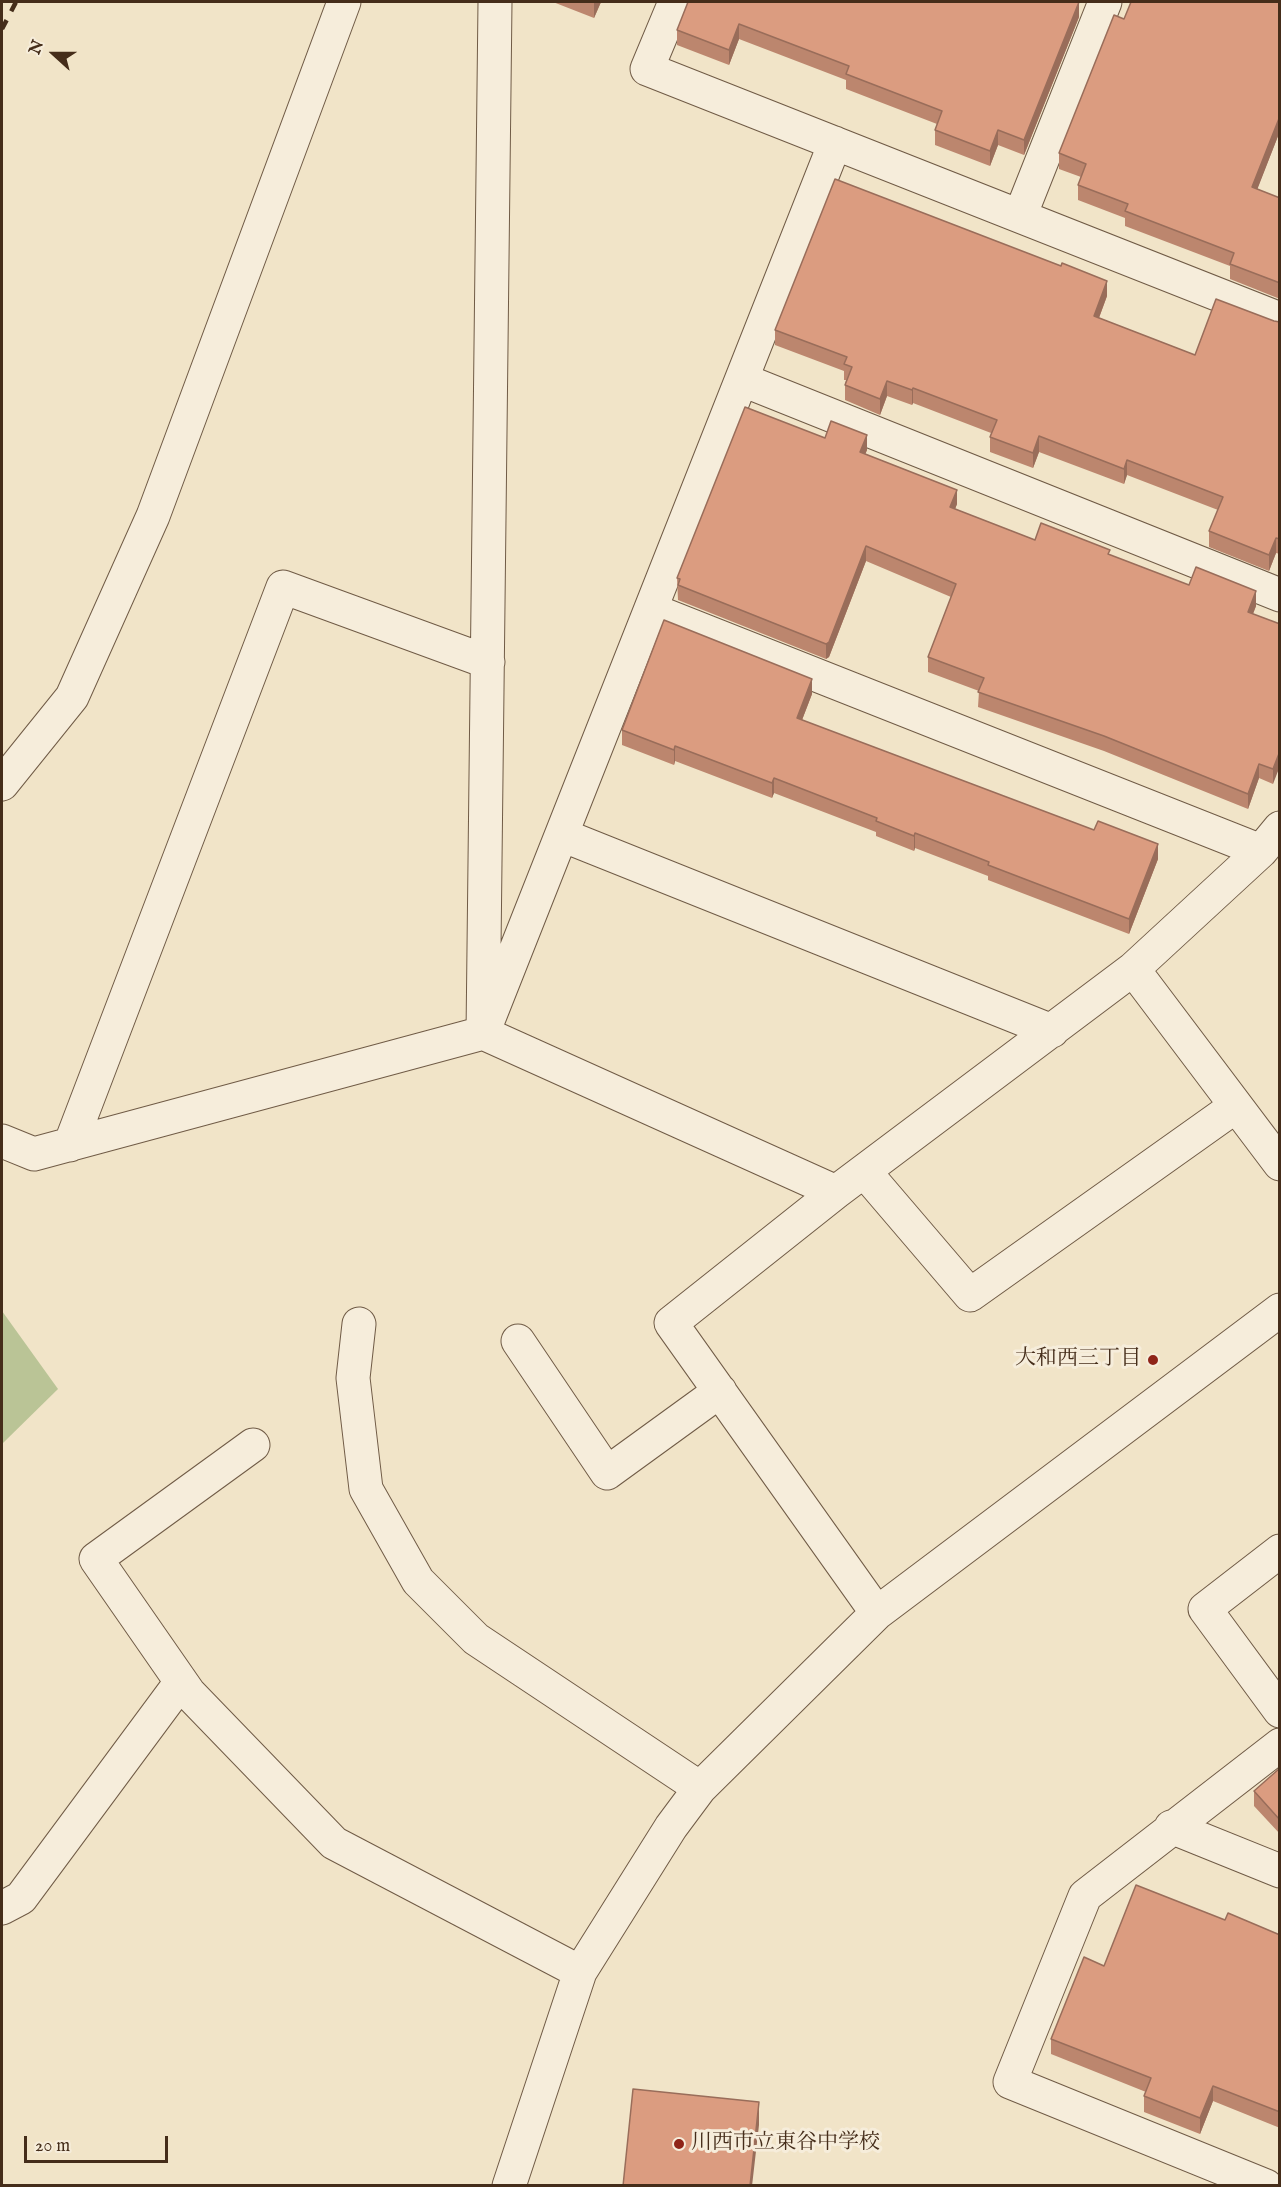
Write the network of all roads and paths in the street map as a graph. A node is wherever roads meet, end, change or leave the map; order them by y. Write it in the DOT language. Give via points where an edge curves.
graph roads {
  1 [pos="344,2"];
  2 [pos="495,2"];
  3 [pos="675,2"];
  4 [pos="1105,2"];
  5 [pos="835,143"];
  6 [pos="1020,216"];
  7 [pos="1277,312"];
  8 [pos="743,380"];
  9 [pos="1280,596"];
  10 [pos="652,610"];
  11 [pos="488,662"];
  12 [pos="2,784"];
  13 [pos="562,835"];
  14 [pos="1270,840"];
  15 [pos="1133,969"];
  16 [pos="1052,1031"];
  17 [pos="483,1033"];
  18 [pos="1236,1106"];
  19 [pos="2,1141"];
  20 [pos="70,1145"];
  21 [pos="1280,1164"];
  22 [pos="864,1171"];
  23 [pos="836,1192"];
  24 [pos="1280,1310"];
  25 [pos="359,1324"];
  26 [pos="518,1341"];
  27 [pos="720,1391"];
  28 [pos="253,1445"];
  29 [pos="1280,1551"];
  30 [pos="878,1613"];
  31 [pos="181,1682"];
  32 [pos="1280,1711"];
  33 [pos="1280,1745"];
  34 [pos="700,1788"];
  35 [pos="1172,1827"];
  36 [pos="1280,1872"];
  37 [pos="2,1908"];
  38 [pos="579,1972"];
  39 [pos="509,2186"];
  40 [pos="1266,2186"];
  1 -- 12 [label="street" via="153,516 72,698"];
  2 -- 11 [label="street"];
  3 -- 5 [label="street" via="647,69"];
  4 -- 6 [label="street"];
  5 -- 6 [label="street"];
  5 -- 8 [label="street"];
  6 -- 7 [label="street"];
  8 -- 9 [label="street"];
  8 -- 10 [label="street"];
  10 -- 13 [label="street"];
  10 -- 14 [label="street"];
  11 -- 17 [label="street"];
  11 -- 20 [label="street" via="283,587"];
  13 -- 16 [label="street"];
  13 -- 17 [label="street"];
  14 -- 15 [label="street"];
  15 -- 16 [label="street"];
  15 -- 18 [label="street"];
  16 -- 22 [label="street"];
  17 -- 20 [label="street"];
  17 -- 23 [label="street"];
  18 -- 21 [label="street"];
  18 -- 22 [label="street" via="970,1295"];
  19 -- 20 [label="street" via="34,1154"];
  22 -- 23 [label="street"];
  23 -- 27 [label="street" via="671,1323"];
  24 -- 30 [label="street"];
  25 -- 34 [label="street" via="352,1378 366,1489 418,1581 476,1639"];
  26 -- 27 [label="street" via="608,1473"];
  27 -- 30 [label="street"];
  28 -- 31 [label="street" via="96,1559"];
  29 -- 32 [label="street" via="1205,1608"];
  30 -- 34 [label="street"];
  31 -- 37 [label="street" via="21,1898"];
  31 -- 38 [label="street" via="334,1843"];
  33 -- 35 [label="street"];
  34 -- 38 [label="street"];
  35 -- 36 [label="street"];
  35 -- 40 [label="street" via="1085,1896 1010,2082"];
  38 -- 39 [label="street"];
}
